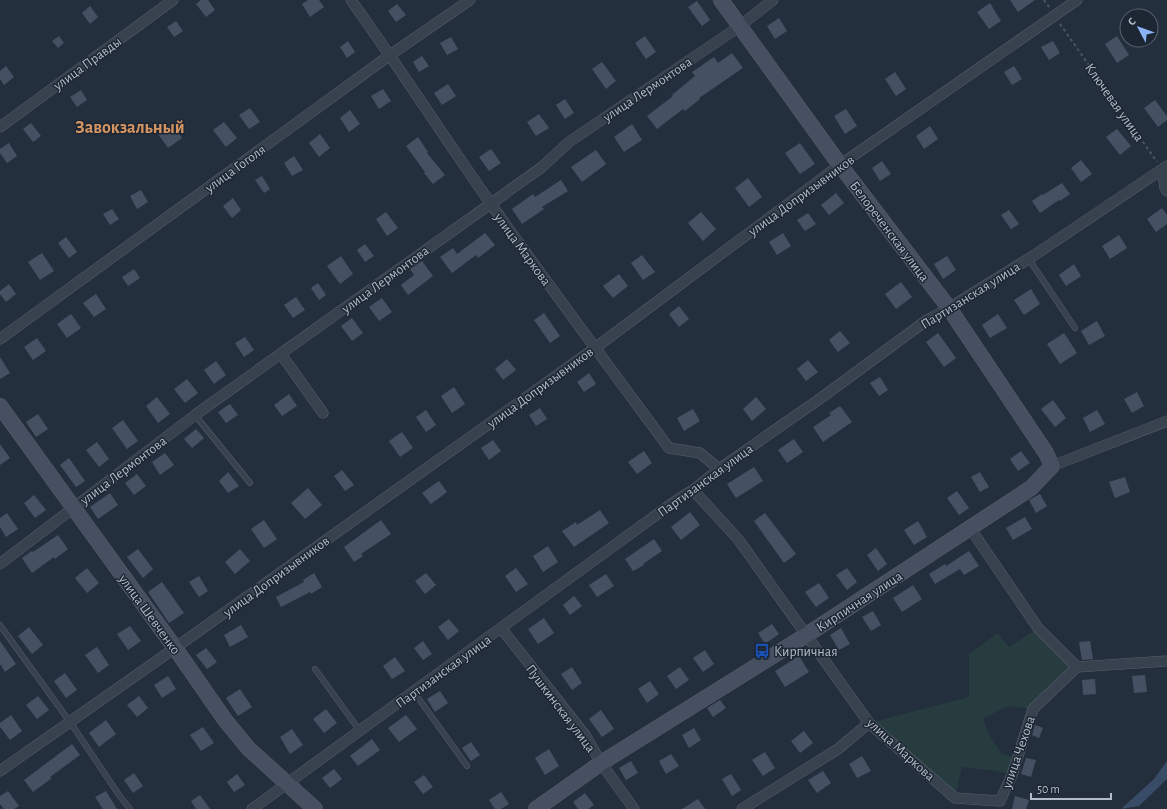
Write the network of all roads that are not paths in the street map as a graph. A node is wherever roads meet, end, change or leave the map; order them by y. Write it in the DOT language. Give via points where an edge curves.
graph roads {
  1 [pos="173,0"];
  2 [pos="351,0"];
  3 [pos="470,0"];
  4 [pos="722,0"];
  5 [pos="773,0"];
  6 [pos="1077,0"];
  7 [pos="740,26"];
  8 [pos="390,55"];
  9 [pos="0,127"];
  10 [pos="840,165"];
  11 [pos="1165,168"];
  12 [pos="1167,191"];
  13 [pos="490,203"];
  14 [pos="1028,258"];
  15 [pos="949,308"];
  16 [pos="1075,328"];
  17 [pos="0,339"];
  18 [pos="595,348"];
  19 [pos="281,354"];
  20 [pos="0,406"];
  21 [pos="323,413"];
  22 [pos="195,414"];
  23 [pos="1167,421"];
  24 [pos="1052,466"];
  25 [pos="719,469"];
  26 [pos="250,483"];
  27 [pos="693,490"];
  28 [pos="73,508"];
  29 [pos="970,528"];
  30 [pos="0,564"];
  31 [pos="0,626"];
  32 [pos="501,628"];
  33 [pos="808,634"];
  34 [pos="175,648"];
  35 [pos="1167,661"];
  36 [pos="1077,667"];
  37 [pos="315,669"];
  38 [pos="414,692"];
  39 [pos="70,722"];
  40 [pos="869,723"];
  41 [pos="360,731"];
  42 [pos="601,763"];
  43 [pos="467,766"];
  44 [pos="0,771"];
  45 [pos="287,784"];
  46 [pos="1000,801"];
  47 [pos="130,809"];
  48 [pos="252,809"];
  49 [pos="315,809"];
  50 [pos="536,809"];
  51 [pos="634,809"];
  52 [pos="742,809"];
  1 -- 9 [label="street, улица Правды"];
  2 -- 8 [label="street, улица Маркова"];
  3 -- 8 [label="street, улица Гоголя"];
  4 -- 7 [label="street, Белореченская улица"];
  5 -- 7 [label="street, улица Лермонтова"];
  6 -- 10 [label="street, улица Допризывников"];
  7 -- 10 [label="street, Белореченская улица"];
  7 -- 13 [label="street, улица Лермонтова" via="569,142 542,167"];
  8 -- 13 [label="street, улица Маркова"];
  8 -- 17 [label="street, улица Гоголя"];
  10 -- 15 [label="street, Белореченская улица"];
  10 -- 18 [label="street, улица Допризывников"];
  11 -- 12 [label="street"];
  11 -- 14 [label="street, Партизанская улица"];
  13 -- 18 [label="street, улица Маркова"];
  13 -- 19 [label="street, улица Лермонтова"];
  14 -- 15 [label="street, Партизанская улица"];
  14 -- 16 [label="lane"];
  15 -- 24 [label="street, Белореченская улица" via="1046,453"];
  15 -- 25 [label="street, Партизанская улица" via="927,320"];
  18 -- 25 [label="street, улица Маркова" via="669,448 700,453"];
  18 -- 34 [label="street, улица Допризывников"];
  19 -- 21 [label="street"];
  19 -- 22 [label="street, улица Лермонтова"];
  20 -- 28 [label="street, улица Шевченко"];
  22 -- 26 [label="lane"];
  22 -- 28 [label="street, улица Лермонтова"];
  23 -- 24 [label="street, Кирпичная улица"];
  24 -- 29 [label="street, Кирпичная улица" via="1031,488"];
  25 -- 27 [label="street, Партизанская улица"];
  27 -- 32 [label="street, Партизанская улица"];
  27 -- 33 [label="street, улица Маркова" via="738,539"];
  28 -- 30 [label="street, улица Лермонтова"];
  28 -- 34 [label="street, улица Шевченко"];
  29 -- 33 [label="street, Кирпичная улица"];
  29 -- 36 [label="street" via="1038,628"];
  31 -- 39 [label="lane"];
  32 -- 38 [label="street, Партизанская улица"];
  32 -- 42 [label="street, Пушкинская улица" via="585,735"];
  33 -- 40 [label="street, улица Маркова"];
  33 -- 42 [label="street, Кирпичная улица"];
  34 -- 39 [label="street, улица Допризывников"];
  34 -- 45 [label="street, улица Шевченко" via="229,725 248,748"];
  35 -- 36 [label="street"];
  36 -- 46 [label="street, улица Чехова" via="1033,709 1012,775"];
  37 -- 41 [label="lane"];
  38 -- 41 [label="street, Партизанская улица"];
  38 -- 43 [label="lane"];
  39 -- 44 [label="street, улица Допризывников"];
  39 -- 47 [label="lane"];
  40 -- 46 [label="street, улица Маркова" via="956,798"];
  40 -- 52 [label="street" via="838,749"];
  41 -- 45 [label="street, Партизанская улица"];
  42 -- 50 [label="street, Кирпичная улица"];
  42 -- 51 [label="street, Пушкинская улица"];
  45 -- 48 [label="street, Партизанская улица"];
  45 -- 49 [label="street, улица Шевченко"];
}
